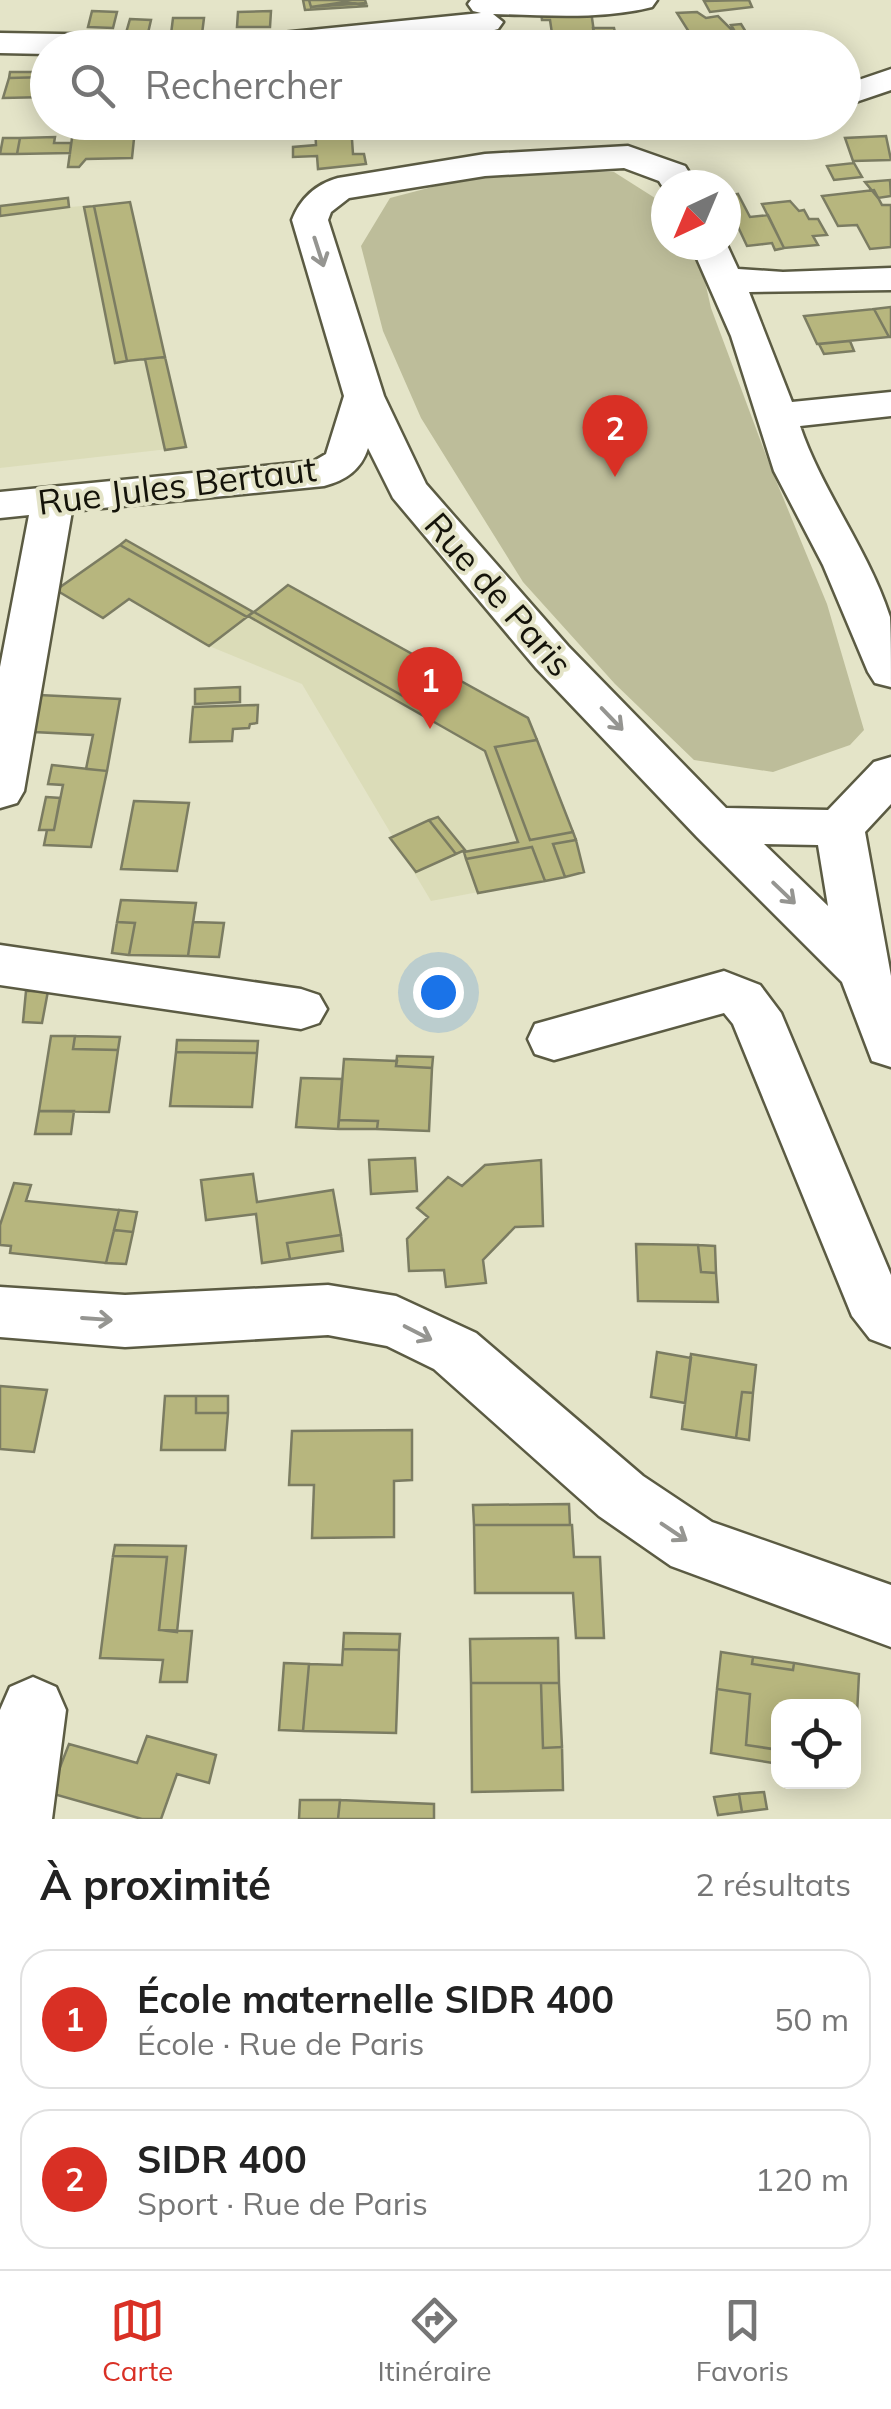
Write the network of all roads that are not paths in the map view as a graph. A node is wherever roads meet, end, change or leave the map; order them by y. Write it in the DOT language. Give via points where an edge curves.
graph roads {
  1 [pos="641,0"];
  2 [pos="484,18"];
  3 [pos="384,30"];
  4 [pos="0,43"];
  5 [pos="30,43"];
  6 [pos="891,79"];
  7 [pos="861,90"];
  8 [pos="662,170"];
  9 [pos="338,190"];
  10 [pos="280,200"];
  11 [pos="718,262"];
  12 [pos="891,278"];
  13 [pos="364,396"];
  14 [pos="891,404"];
  15 [pos="777,416"];
  16 [pos="408,488"];
  17 [pos="52,504"];
  18 [pos="0,509"];
  19 [pos="891,561"];
  20 [pos="846,565"];
  21 [pos="891,672"];
  22 [pos="891,774"];
  23 [pos="0,791"];
  24 [pos="714,825"];
  25 [pos="840,828"];
  26 [pos="870,875"];
  27 [pos="0,964"];
  28 [pos="864,972"];
  29 [pos="301,1009"];
  30 [pos="554,1039"];
  31 [pos="891,1046"];
  32 [pos="0,1312"];
  33 [pos="891,1321"];
  34 [pos="891,1616"];
  35 [pos="33,1710"];
  36 [pos="18,1819"];
  1 -- 2 [label="street"];
  2 -- 3 [label="street"];
  4 -- 5 [label="street"];
  6 -- 7 [label="street"];
  8 -- 9 [label="street" via="628,157 471,149"];
  9 -- 10 [label="street"];
  9 -- 13 [label="street, Rue de Paris, one-way" via="315,207 310,220"];
  11 -- 12 [label="street" via="801,283"];
  11 -- 15 [label="street"];
  13 -- 16 [label="street, Rue de Paris"];
  13 -- 17 [label="street, Rue Jules Bertaut" via="344,460 324,473"];
  14 -- 15 [label="street"];
  15 -- 20 [label="street" via="796,471"];
  16 -- 17 [label="street, Rue Jules Bertaut"];
  16 -- 24 [label="street, Rue de Paris, one-way" via="552,657"];
  17 -- 18 [label="street, Rue Jules Bertaut"];
  17 -- 23 [label="street"];
  19 -- 20 [label="street"];
  20 -- 21 [label="street"];
  22 -- 25 [label="street"];
  24 -- 25 [label="street"];
  24 -- 28 [label="street, Rue de Paris, one-way"];
  25 -- 26 [label="street, Rue de Paris"];
  26 -- 28 [label="street, Rue de Paris"];
  27 -- 29 [label="street"];
  28 -- 31 [label="street, Rue de Paris"];
  30 -- 33 [label="street" via="724,991 742,999 755,1013 872,1298"];
  32 -- 34 [label="street, one-way" via="125,1321 328,1310 396,1322 455,1352 621,1496 694,1545"];
  35 -- 36 [label="street"];
}
